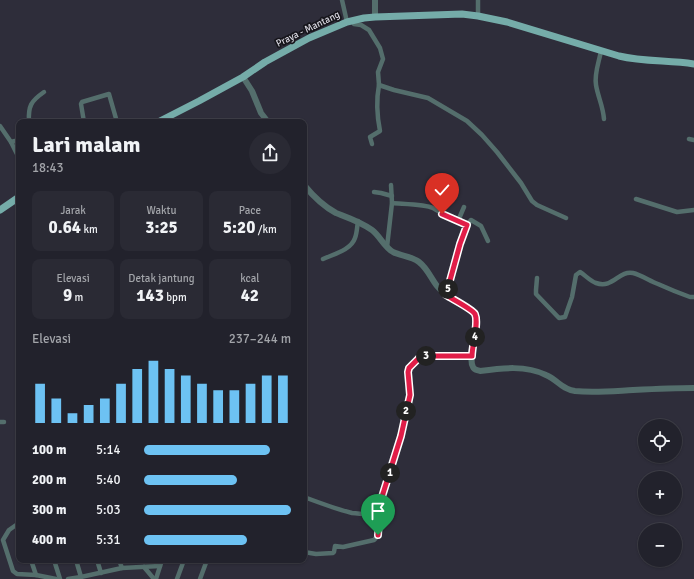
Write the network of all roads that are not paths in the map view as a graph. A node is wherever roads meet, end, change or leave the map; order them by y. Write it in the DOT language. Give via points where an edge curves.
graph roads {
  1 [pos="342,0"];
  2 [pos="375,0"];
  3 [pos="478,0"];
  4 [pos="478,16"];
  5 [pos="375,17"];
  6 [pos="350,21"];
  7 [pos="601,51"];
  8 [pos="694,64"];
  9 [pos="243,77"];
  10 [pos="379,85"];
  11 [pos="44,92"];
  12 [pos="29,119"];
  13 [pos="84,119"];
  14 [pos="116,119"];
  15 [pos="164,119"];
  16 [pos="266,119"];
  17 [pos="604,119"];
  18 [pos="0,126"];
  19 [pos="11,142"];
  20 [pos="16,142"];
  21 [pos="372,144"];
  22 [pos="16,152"];
  23 [pos="391,185"];
  24 [pos="307,188"];
  25 [pos="374,192"];
  26 [pos="392,196"];
  27 [pos="16,199"];
  28 [pos="636,199"];
  29 [pos="392,203"];
  30 [pos="464,206"];
  31 [pos="0,210"];
  32 [pos="694,210"];
  33 [pos="566,218"];
  34 [pos="358,221"];
  35 [pos="458,221"];
  36 [pos="467,225"];
  37 [pos="488,241"];
  38 [pos="387,247"];
  39 [pos="323,259"];
  40 [pos="537,278"];
  41 [pos="446,295"];
  42 [pos="694,297"];
  43 [pos="472,356"];
  44 [pos="694,388"];
  45 [pos="307,498"];
  46 [pos="376,516"];
  47 [pos="16,525"];
  48 [pos="307,552"];
  49 [pos="32,563"];
  50 [pos="55,563"];
  51 [pos="77,563"];
  52 [pos="98,563"];
  53 [pos="120,563"];
  54 [pos="161,563"];
  55 [pos="183,563"];
  56 [pos="206,563"];
  57 [pos="160,566"];
  58 [pos="144,567"];
  59 [pos="122,568"];
  60 [pos="101,573"];
  61 [pos="36,575"];
  62 [pos="81,577"];
  63 [pos="56,579"];
  64 [pos="60,579"];
  65 [pos="68,579"];
  66 [pos="155,579"];
  67 [pos="177,579"];
  68 [pos="200,579"];
  1 -- 6 [label="street"];
  2 -- 5 [label="street"];
  3 -- 4 [label="street"];
  4 -- 5 [label="main road, Praya - Mantang" via="462,14"];
  4 -- 7 [label="main road, Praya - Mantang" via="507,22"];
  5 -- 6 [label="main road, Praya - Mantang"];
  6 -- 9 [label="main road, Praya - Mantang" via="309,38"];
  6 -- 10 [label="street" via="369,30 380,48 382,59 378,72"];
  7 -- 8 [label="main road, Praya - Mantang" via="633,59"];
  7 -- 17 [label="street" via="596,85"];
  9 -- 15 [label="main road, Praya - Mantang"];
  9 -- 16 [label="street"];
  10 -- 21 [label="street" via="377,109 380,131 370,136"];
  10 -- 33 [label="street" via="428,98 467,121 497,152 532,201"];
  11 -- 12 [label="street" via="29,108"];
  13 -- 14 [label="street" via="82,102 108,94"];
  18 -- 19 [label="street"];
  19 -- 20 [label="street"];
  19 -- 22 [label="street"];
  23 -- 26 [label="street"];
  24 -- 34 [label="street" via="324,205"];
  25 -- 26 [label="street"];
  26 -- 29 [label="street"];
  27 -- 31 [label="main road"];
  28 -- 32 [label="street" via="677,212"];
  29 -- 35 [label="street" via="431,207"];
  29 -- 38 [label="street"];
  30 -- 35 [label="street"];
  34 -- 38 [label="street" via="374,232"];
  34 -- 39 [label="street" via="353,242"];
  35 -- 36 [label="street"];
  36 -- 37 [label="street" via="471,220 479,225"];
  36 -- 41 [label="street"];
  38 -- 41 [label="street" via="395,253 421,263"];
  40 -- 42 [label="street" via="536,294 559,318 565,318 576,274 580,272 599,284 611,283 628,272 634,273"];
  41 -- 43 [label="street" via="475,314"];
  43 -- 44 [label="street" via="474,369 530,369 545,374 575,391"];
  43 -- 46 [label="street" via="425,356 409,368 410,395 401,436"];
  45 -- 46 [label="street" via="349,512"];
  46 -- 48 [label="street" via="379,520 376,539 343,547 335,546 333,553"];
  47 -- 61 [label="street" via="9,530 3,540 11,567 17,574"];
  49 -- 61 [label="street"];
  50 -- 64 [label="street"];
  51 -- 62 [label="street"];
  52 -- 60 [label="street"];
  53 -- 59 [label="street"];
  54 -- 57 [label="street"];
  55 -- 67 [label="street"];
  56 -- 68 [label="street"];
  57 -- 58 [label="street"];
  57 -- 66 [label="street"];
  58 -- 59 [label="street"];
  58 -- 66 [label="street"];
  59 -- 60 [label="street"];
  60 -- 62 [label="street"];
  61 -- 63 [label="street"];
  62 -- 65 [label="street"];
}
